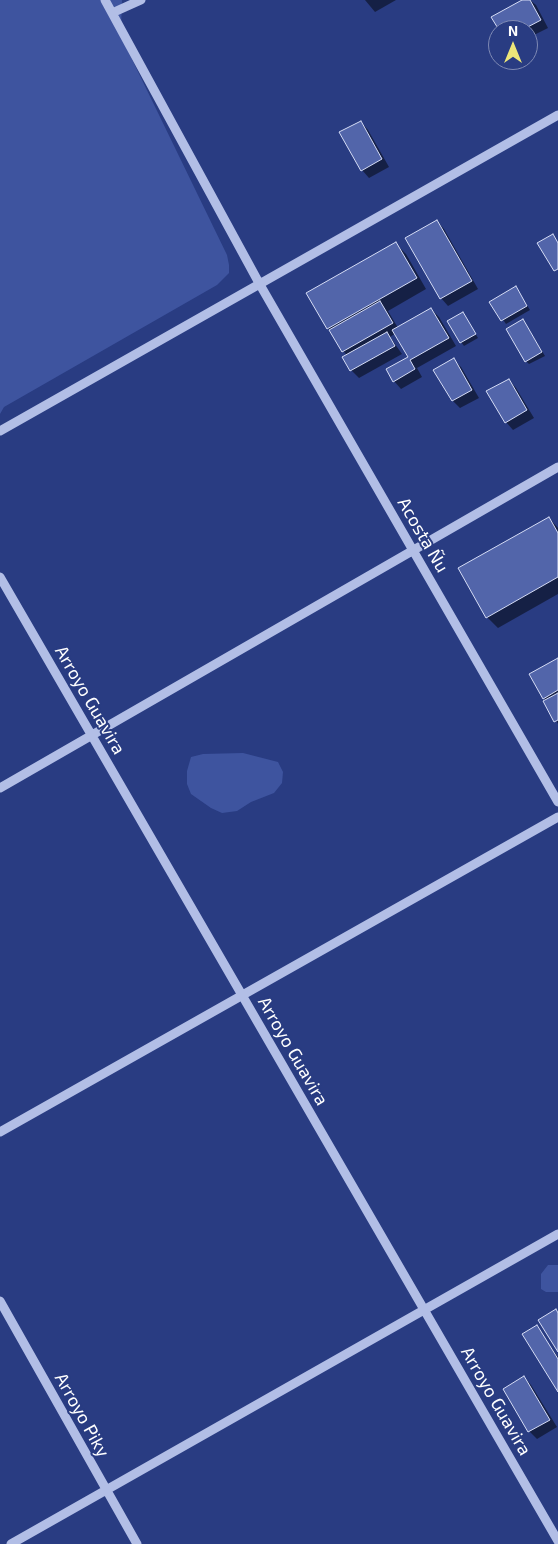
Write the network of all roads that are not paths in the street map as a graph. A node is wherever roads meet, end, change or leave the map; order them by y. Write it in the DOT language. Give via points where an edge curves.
graph roads {
  1 [pos="105,0"];
  2 [pos="141,0"];
  3 [pos="112,13"];
  4 [pos="558,115"];
  5 [pos="259,283"];
  6 [pos="0,431"];
  7 [pos="558,468"];
  8 [pos="414,552"];
  9 [pos="0,577"];
  10 [pos="92,736"];
  11 [pos="0,788"];
  12 [pos="558,802"];
  13 [pos="558,817"];
  14 [pos="242,995"];
  15 [pos="0,1132"];
  16 [pos="558,1234"];
  17 [pos="0,1301"];
  18 [pos="424,1310"];
  19 [pos="106,1490"];
  20 [pos="558,1541"];
  21 [pos="11,1544"];
  22 [pos="136,1544"];
  1 -- 3 [label="street, Acosta Ñu"];
  2 -- 3 [label="street"];
  3 -- 5 [label="street, Acosta Ñu"];
  4 -- 5 [label="street"];
  5 -- 6 [label="street"];
  5 -- 8 [label="street, Acosta Ñu"];
  7 -- 8 [label="street"];
  8 -- 10 [label="street"];
  8 -- 12 [label="street, Acosta Ñu"];
  9 -- 10 [label="street, Arroyo Guavira"];
  10 -- 11 [label="street"];
  10 -- 14 [label="street, Arroyo Guavira"];
  13 -- 14 [label="street"];
  14 -- 15 [label="street"];
  14 -- 18 [label="street, Arroyo Guavira"];
  16 -- 18 [label="street"];
  17 -- 19 [label="street, Arroyo Piky"];
  18 -- 19 [label="street"];
  18 -- 20 [label="street, Arroyo Guavira"];
  19 -- 21 [label="street"];
  19 -- 22 [label="street, Arroyo Piky"];
}
